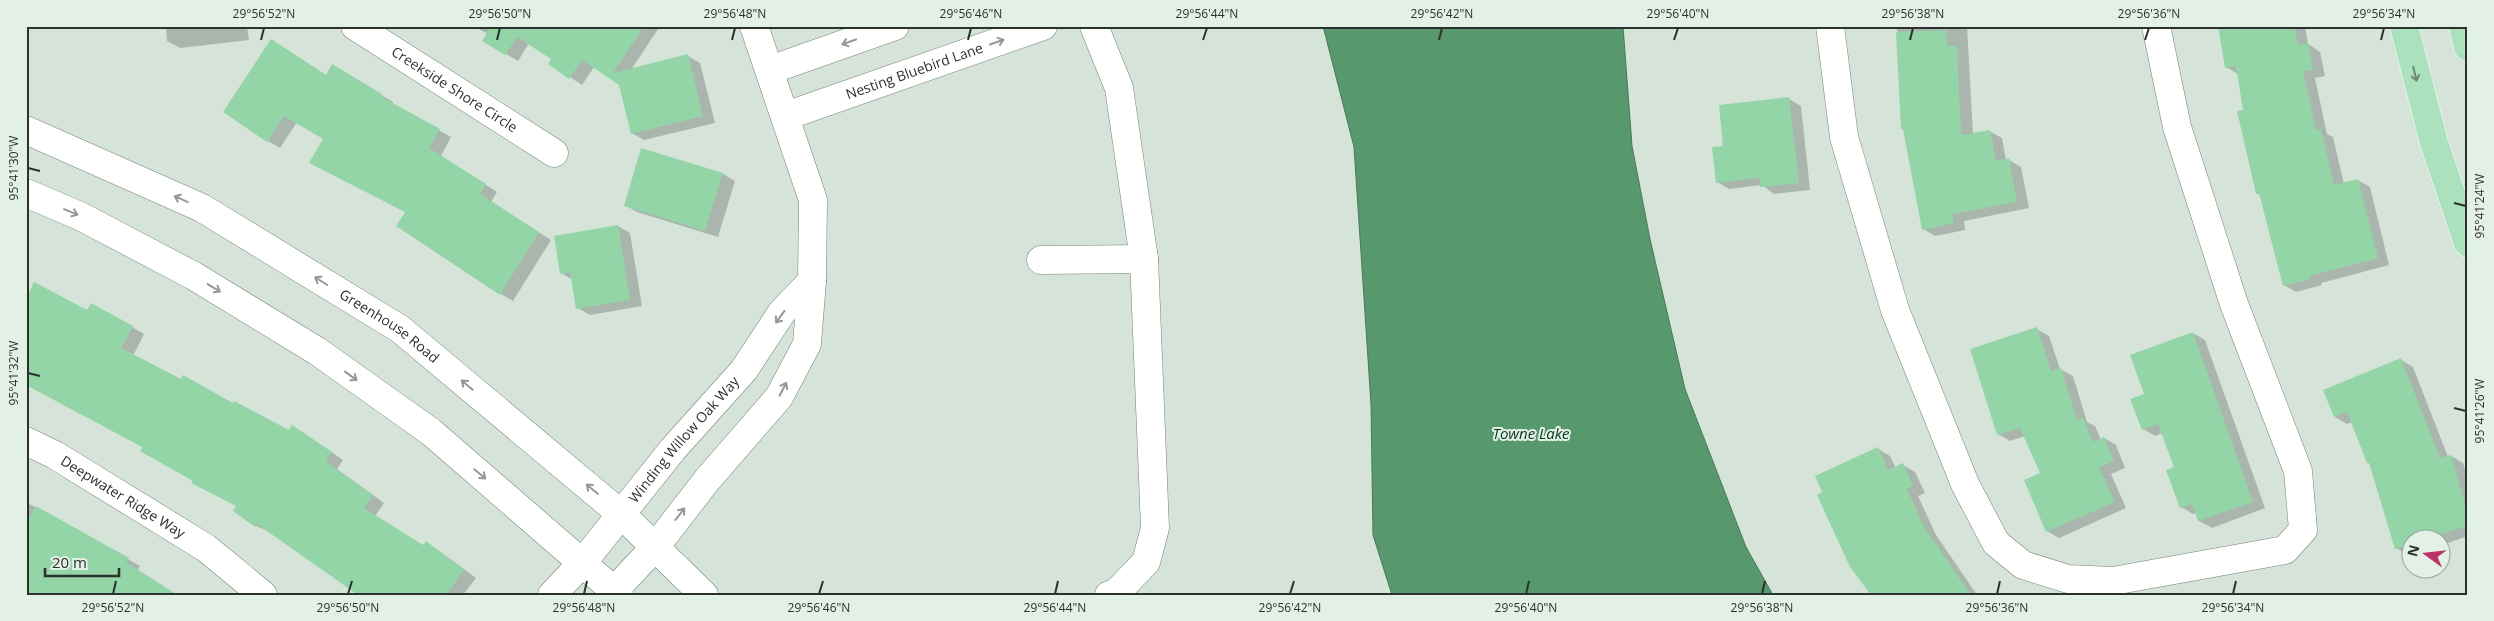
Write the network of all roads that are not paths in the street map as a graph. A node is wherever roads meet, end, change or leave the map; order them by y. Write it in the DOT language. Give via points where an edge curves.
graph roads {
  1 [pos="355,26"];
  2 [pos="754,26"];
  3 [pos="895,26"];
  4 [pos="1043,26"];
  5 [pos="1094,26"];
  6 [pos="1830,26"];
  7 [pos="2156,26"];
  8 [pos="2404,26"];
  9 [pos="2463,26"];
  10 [pos="2468,47"];
  11 [pos="770,70"];
  12 [pos="786,116"];
  13 [pos="26,130"];
  14 [pos="554,153"];
  15 [pos="26,193"];
  16 [pos="2468,243"];
  17 [pos="1144,259"];
  18 [pos="1041,260"];
  19 [pos="812,281"];
  20 [pos="26,441"];
  21 [pos="621,514"];
  22 [pos="656,546"];
  23 [pos="583,562"];
  24 [pos="614,593"];
  25 [pos="263,595"];
  26 [pos="552,595"];
  27 [pos="704,595"];
  28 [pos="1109,595"];
  1 -- 14 [label="street, Creekside Shore Circle"];
  2 -- 11 [label="street"];
  3 -- 11 [label="street, one-way"];
  12 -- 4 [label="street, Nesting Bluebird Lane, one-way"];
  5 -- 17 [label="street" via="1119,88"];
  6 -- 7 [label="street" via="1844,138 1894,310 1965,484 1996,543 2023,564 2068,579 2113,581 2285,550 2303,530 2298,471 2234,304 2177,127"];
  8 -- 16 [label="main road, one-way" via="2434,143"];
  9 -- 10 [label="main road"];
  11 -- 12 [label="street"];
  12 -- 19 [label="street" via="813,200"];
  21 -- 13 [label="street, Greenhouse Road, one-way" via="400,329 202,208"];
  15 -- 23 [label="street, one-way" via="80,216 194,276 317,351 431,432"];
  17 -- 18 [label="street"];
  17 -- 28 [label="street" via="1155,528 1146,562 1117,592"];
  19 -- 21 [label="street, Winding Willow Oak Way, one-way" via="782,312 744,370 673,449"];
  22 -- 19 [label="street, one-way" via="707,480 779,397 806,344"];
  20 -- 25 [label="street, Deepwater Ridge Way" via="55,455 206,548"];
  21 -- 22 [label="street, Greenhouse Road"];
  21 -- 23 [label="street, Winding Willow Oak Way"];
  22 -- 24 [label="street"];
  22 -- 27 [label="street, Greenhouse Road"];
  23 -- 24 [label="street"];
  23 -- 26 [label="street, Winding Willow Oak Way"];
}
